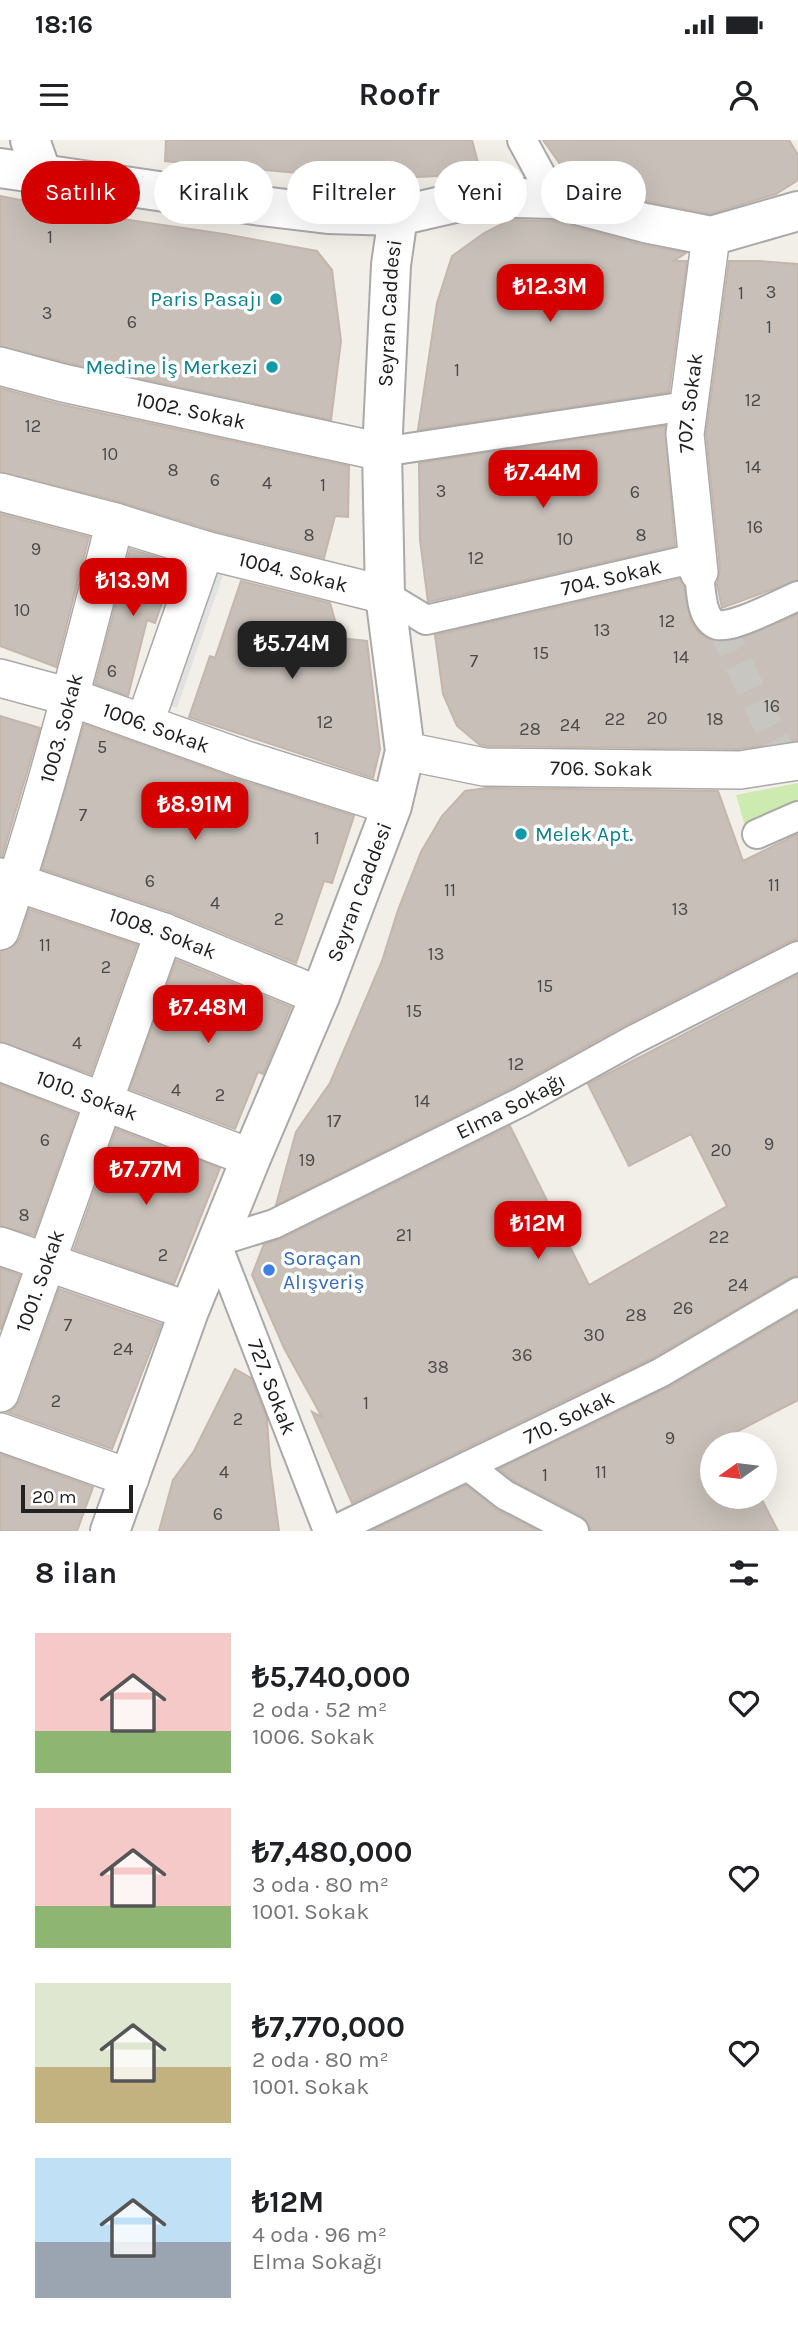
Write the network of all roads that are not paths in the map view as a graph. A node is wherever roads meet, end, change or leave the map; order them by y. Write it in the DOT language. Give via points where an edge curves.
graph roads {
  1 [pos="522,140"];
  2 [pos="36,157"];
  3 [pos="0,168"];
  4 [pos="541,175"];
  5 [pos="541,199"];
  6 [pos="287,209"];
  7 [pos="420,211"];
  8 [pos="798,211"];
  9 [pos="646,223"];
  10 [pos="397,224"];
  11 [pos="711,236"];
  12 [pos="0,366"];
  13 [pos="687,406"];
  14 [pos="382,452"];
  15 [pos="0,492"];
  16 [pos="115,522"];
  17 [pos="205,550"];
  18 [pos="699,572"];
  19 [pos="385,595"];
  20 [pos="798,596"];
  21 [pos="0,678"];
  22 [pos="70,697"];
  23 [pos="145,722"];
  24 [pos="405,751"];
  25 [pos="798,761"];
  26 [pos="392,806"];
  27 [pos="798,816"];
  28 [pos="757,834"];
  29 [pos="8,879"];
  30 [pos="0,931"];
  31 [pos="164,932"];
  32 [pos="798,956"];
  33 [pos="320,996"];
  34 [pos="0,1062"];
  35 [pos="103,1101"];
  36 [pos="251,1158"];
  37 [pos="216,1242"];
  38 [pos="0,1246"];
  39 [pos="46,1261"];
  40 [pos="798,1292"];
  41 [pos="189,1311"];
  42 [pos="0,1393"];
  43 [pos="0,1432"];
  44 [pos="468,1466"];
  45 [pos="130,1478"];
  46 [pos="110,1531"];
  47 [pos="331,1531"];
  48 [pos="574,1531"];
  1 -- 4 [label="street"];
  2 -- 3 [label="street"];
  2 -- 6 [label="street"];
  5 -- 7 [label="street" via="481,197"];
  8 -- 11 [label="street"];
  9 -- 11 [label="street"];
  10 -- 14 [label="street, Seyran Caddesi"];
  11 -- 13 [label="street, 707. Sokak"];
  12 -- 14 [label="street, 1002. Sokak"];
  13 -- 14 [label="street"];
  13 -- 18 [label="street, 707. Sokak" via="685,434"];
  14 -- 19 [label="street, Seyran Caddesi"];
  15 -- 16 [label="street, 1004. Sokak"];
  16 -- 17 [label="street, 1004. Sokak"];
  16 -- 22 [label="street, 1003. Sokak"];
  17 -- 19 [label="street, 1004. Sokak"];
  17 -- 23 [label="street"];
  18 -- 19 [label="street, 704. Sokak" via="683,561 426,620"];
  18 -- 20 [label="street" via="708,616 721,626"];
  19 -- 24 [label="street, Seyran Caddesi"];
  21 -- 22 [label="street, 1006. Sokak"];
  22 -- 23 [label="street, 1006. Sokak"];
  22 -- 29 [label="street, 1003. Sokak"];
  23 -- 26 [label="street, 1006. Sokak"];
  24 -- 25 [label="street, 706. Sokak" via="484,767 740,770"];
  24 -- 26 [label="street, Seyran Caddesi"];
  26 -- 33 [label="street, Seyran Caddesi"];
  27 -- 28 [label="street"];
  29 -- 30 [label="street, 1003. Sokak"];
  29 -- 31 [label="street, 1008. Sokak"];
  31 -- 33 [label="street, 1008. Sokak"];
  31 -- 35 [label="street, 1001. Sokak"];
  32 -- 37 [label="street, Elma Sokağı" via="299,1212"];
  33 -- 36 [label="street, Seyran Caddesi"];
  34 -- 35 [label="street, 1010. Sokak"];
  35 -- 36 [label="street, 1010. Sokak"];
  35 -- 39 [label="street, 1001. Sokak"];
  36 -- 37 [label="street, Seyran Caddesi"];
  37 -- 41 [label="street, Seyran Caddesi"];
  37 -- 47 [label="street, 727. Sokak"];
  38 -- 39 [label="street"];
  39 -- 41 [label="street"];
  39 -- 42 [label="street, 1001. Sokak"];
  40 -- 44 [label="street, 710. Sokak" via="660,1373"];
  41 -- 45 [label="street, Seyran Caddesi"];
  43 -- 45 [label="street"];
  44 -- 47 [label="street, 710. Sokak"];
  44 -- 48 [label="street" via="505,1495"];
  45 -- 46 [label="street, Seyran Caddesi"];
}
